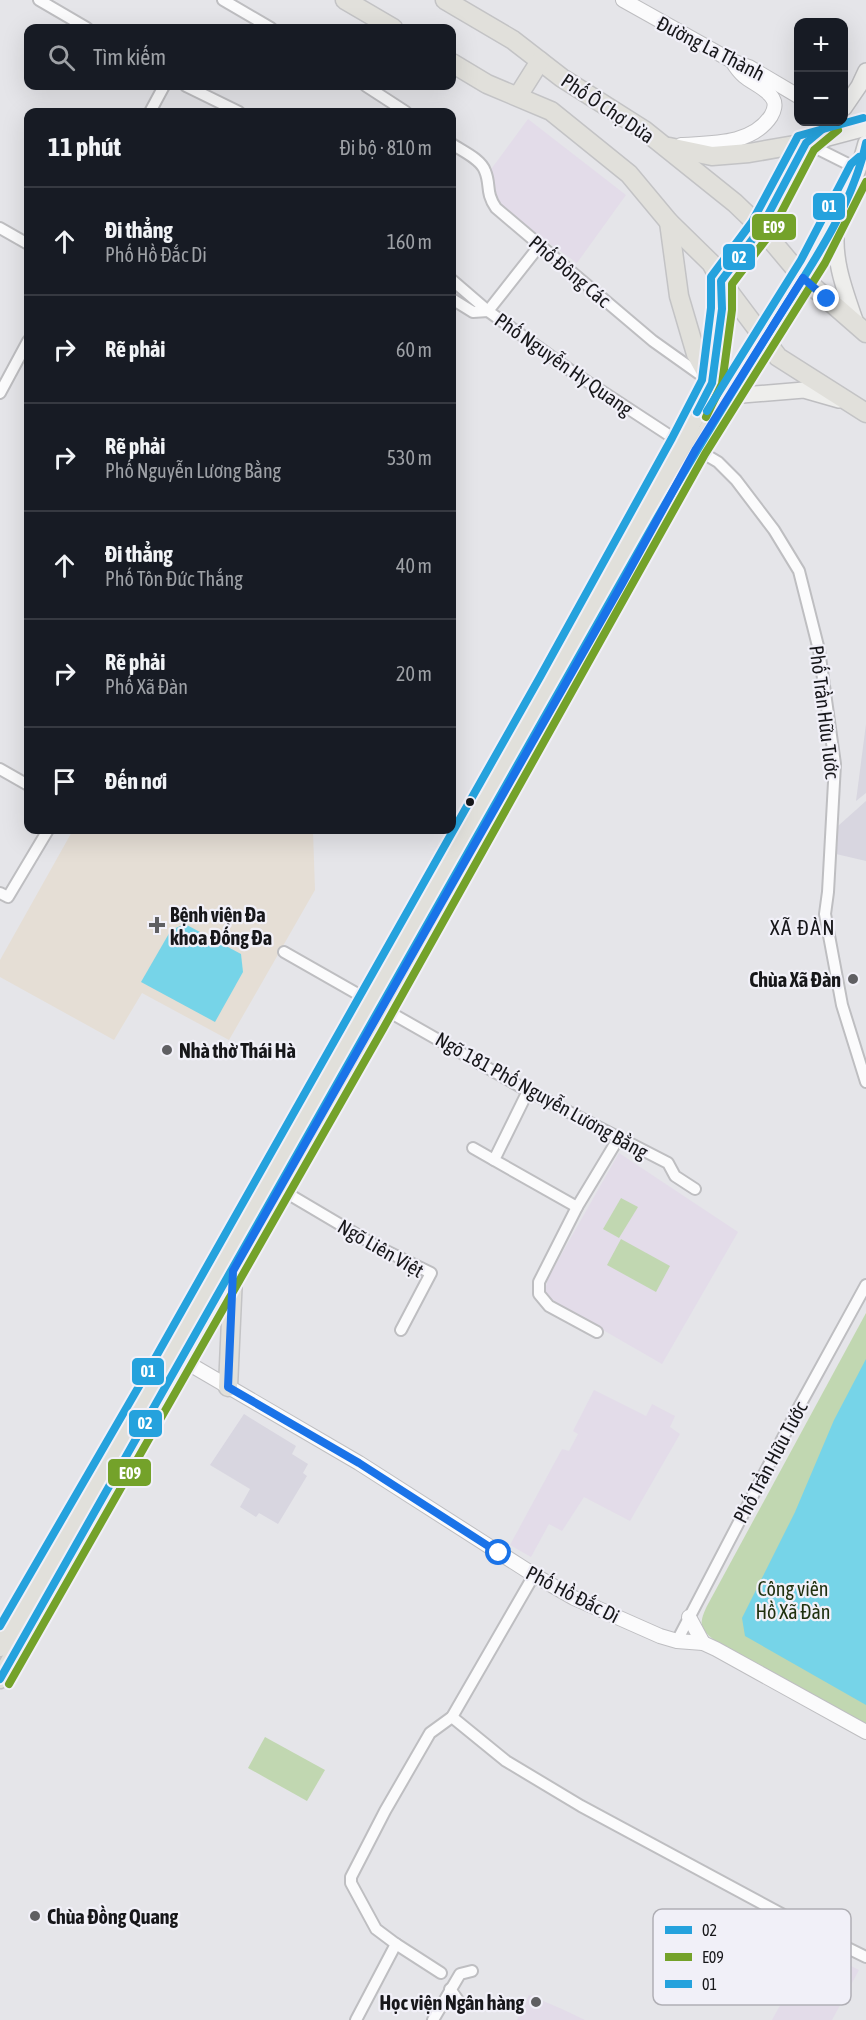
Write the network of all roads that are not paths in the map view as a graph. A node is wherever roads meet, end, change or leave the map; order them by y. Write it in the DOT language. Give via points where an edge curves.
graph roads {
  1 [pos="39,0"];
  2 [pos="222,0"];
  3 [pos="345,0"];
  4 [pos="445,0"];
  5 [pos="623,0"];
  6 [pos="80,24"];
  7 [pos="264,24"];
  8 [pos="386,24"];
  9 [pos="540,61"];
  10 [pos="732,61"];
  11 [pos="456,65"];
  12 [pos="866,71"];
  13 [pos="162,90"];
  14 [pos="194,90"];
  15 [pos="372,90"];
  16 [pos="794,94"];
  17 [pos="518,96"];
  18 [pos="848,101"];
  19 [pos="152,108"];
  20 [pos="230,108"];
  21 [pos="400,108"];
  22 [pos="848,118"];
  23 [pos="826,126"];
  24 [pos="866,127"];
  25 [pos="806,143"];
  26 [pos="866,143"];
  27 [pos="664,146"];
  28 [pos="456,147"];
  29 [pos="863,167"];
  30 [pos="839,215"];
  31 [pos="669,222"];
  32 [pos="0,228"];
  33 [pos="761,228"];
  34 [pos="24,242"];
  35 [pos="540,245"];
  36 [pos="803,278"];
  37 [pos="721,281"];
  38 [pos="456,283"];
  39 [pos="456,301"];
  40 [pos="488,311"];
  41 [pos="861,328"];
  42 [pos="765,340"];
  43 [pos="24,348"];
  44 [pos="712,383"];
  45 [pos="0,393"];
  46 [pos="730,396"];
  47 [pos="845,401"];
  48 [pos="866,413"];
  49 [pos="689,446"];
  50 [pos="0,770"];
  51 [pos="24,783"];
  52 [pos="45,834"];
  53 [pos="4,895"];
  54 [pos="284,952"];
  55 [pos="376,1004"];
  56 [pos="866,1082"];
  57 [pos="528,1091"];
  58 [pos="618,1139"];
  59 [pos="473,1148"];
  60 [pos="494,1160"];
  61 [pos="280,1189"];
  62 [pos="695,1189"];
  63 [pos="577,1207"];
  64 [pos="233,1271"];
  65 [pos="866,1285"];
  66 [pos="401,1330"];
  67 [pos="597,1332"];
  68 [pos="176,1356"];
  69 [pos="228,1387"];
  70 [pos="534,1575"];
  71 [pos="689,1617"];
  72 [pos="677,1641"];
  73 [pos="703,1643"];
  74 [pos="0,1647"];
  75 [pos="0,1679"];
  76 [pos="452,1717"];
  77 [pos="866,1732"];
  78 [pos="771,1909"];
  79 [pos="396,1944"];
  80 [pos="851,1950"];
  81 [pos="866,1957"];
  82 [pos="472,1971"];
  83 [pos="441,1973"];
  84 [pos="450,1989"];
  85 [pos="460,2003"];
  86 [pos="356,2020"];
  87 [pos="434,2020"];
  1 -- 6 [label="street"];
  2 -- 7 [label="street"];
  3 -- 8 [label="main road"];
  4 -- 9 [label="main road, Phố Ô Chợ Dừa" via="513,40"];
  5 -- 10 [label="street, Đường La Thành"];
  9 -- 17 [label="main road"];
  9 -- 27 [label="main road, Phố Ô Chợ Dừa"];
  10 -- 16 [label="street, Đường La Thành"];
  10 -- 27 [label="street" via="742,74 772,96 773,112 766,124 748,136 716,143"];
  11 -- 17 [label="main road, Phố Ô Chợ Dừa"];
  12 -- 18 [label="main road"];
  13 -- 19 [label="street"];
  14 -- 20 [label="street"];
  15 -- 21 [label="street"];
  17 -- 31 [label="main road, Phố Ô Chợ Dừa" via="550,111 629,174"];
  22 -- 24 [label="main road"];
  23 -- 25 [label="main road"];
  24 -- 25 [label="main road"];
  25 -- 27 [label="main road" via="712,156"];
  25 -- 29 [label="street"];
  25 -- 33 [label="main road"];
  26 -- 29 [label="main road"];
  27 -- 33 [label="main road, Phố Ô Chợ Dừa"];
  28 -- 35 [label="street, Phố Đông Các" via="481,164 486,172 489,198 496,208"];
  29 -- 30 [label="main road"];
  30 -- 36 [label="main road"];
  30 -- 41 [label="main road" via="837,262"];
  31 -- 37 [label="main road, Phố Ô Chợ Dừa" via="711,263"];
  31 -- 44 [label="main road" via="679,296 696,354"];
  32 -- 34 [label="street"];
  33 -- 36 [label="main road, Phố Ô Chợ Dừa"];
  33 -- 37 [label="main road"];
  35 -- 40 [label="street"];
  35 -- 44 [label="street, Phố Đông Các" via="653,341"];
  36 -- 41 [label="main road, Phố Ô Chợ Dừa"];
  36 -- 42 [label="main road"];
  37 -- 42 [label="main road, Phố Ô Chợ Dừa"];
  37 -- 44 [label="main road" via="722,309"];
  38 -- 40 [label="street, Phố Nguyễn Hy Quang"];
  39 -- 40 [label="street" via="473,312"];
  40 -- 49 [label="street, Phố Nguyễn Hy Quang" via="574,373"];
  42 -- 46 [label="main road"];
  42 -- 47 [label="main road, Phố Ô Chợ Dừa" via="778,357"];
  43 -- 45 [label="street"];
  44 -- 49 [label="main road"];
  46 -- 47 [label="main road" via="804,390"];
  46 -- 49 [label="main road"];
  47 -- 48 [label="main road, Phố Ô Chợ Dừa"];
  49 -- 55 [label="main road"];
  49 -- 56 [label="street, Phố Trần Hữu Tước" via="718,462 736,480 799,571 819,650 835,764 825,914 842,1005"];
  50 -- 51 [label="street"];
  52 -- 53 [label="street"];
  54 -- 55 [label="street, Ngõ 181 Phố Nguyễn Lương Bằng"];
  55 -- 57 [label="street, Ngõ 181 Phố Nguyễn Lương Bằng"];
  55 -- 61 [label="main road"];
  55 -- 68 [label="main road" via="226,1252"];
  57 -- 58 [label="street, Ngõ 181 Phố Nguyễn Lương Bằng"];
  57 -- 60 [label="street"];
  58 -- 62 [label="street, Ngõ 181 Phố Nguyễn Lương Bằng" via="668,1163 675,1176"];
  58 -- 63 [label="street"];
  59 -- 60 [label="street"];
  60 -- 63 [label="street"];
  61 -- 64 [label="main road"];
  61 -- 66 [label="street, Ngõ Liên Việt" via="378,1247 431,1273"];
  63 -- 67 [label="street" via="539,1282 539,1294 549,1306"];
  64 -- 68 [label="main road"];
  64 -- 69 [label="main road"];
  65 -- 71 [label="street, Phố Trần Hữu Tước"];
  68 -- 69 [label="street, Phố Hồ Đắc Di"];
  68 -- 74 [label="main road"];
  68 -- 75 [label="main road"];
  69 -- 70 [label="street, Phố Hồ Đắc Di" via="408,1493"];
  70 -- 72 [label="street, Phố Hồ Đắc Di" via="579,1601"];
  70 -- 76 [label="street"];
  71 -- 72 [label="street, Phố Trần Hữu Tước"];
  71 -- 73 [label="street"];
  72 -- 73 [label="street, Phố Hồ Đắc Di"];
  73 -- 77 [label="street, Phố Hồ Đắc Di"];
  76 -- 78 [label="street" via="506,1761 580,1806"];
  76 -- 79 [label="street" via="430,1733 351,1877 376,1929"];
  79 -- 83 [label="street"];
  79 -- 86 [label="street"];
  80 -- 81 [label="street"];
  82 -- 84 [label="street" via="459,1974"];
  84 -- 85 [label="street"];
  84 -- 87 [label="street"];
}
